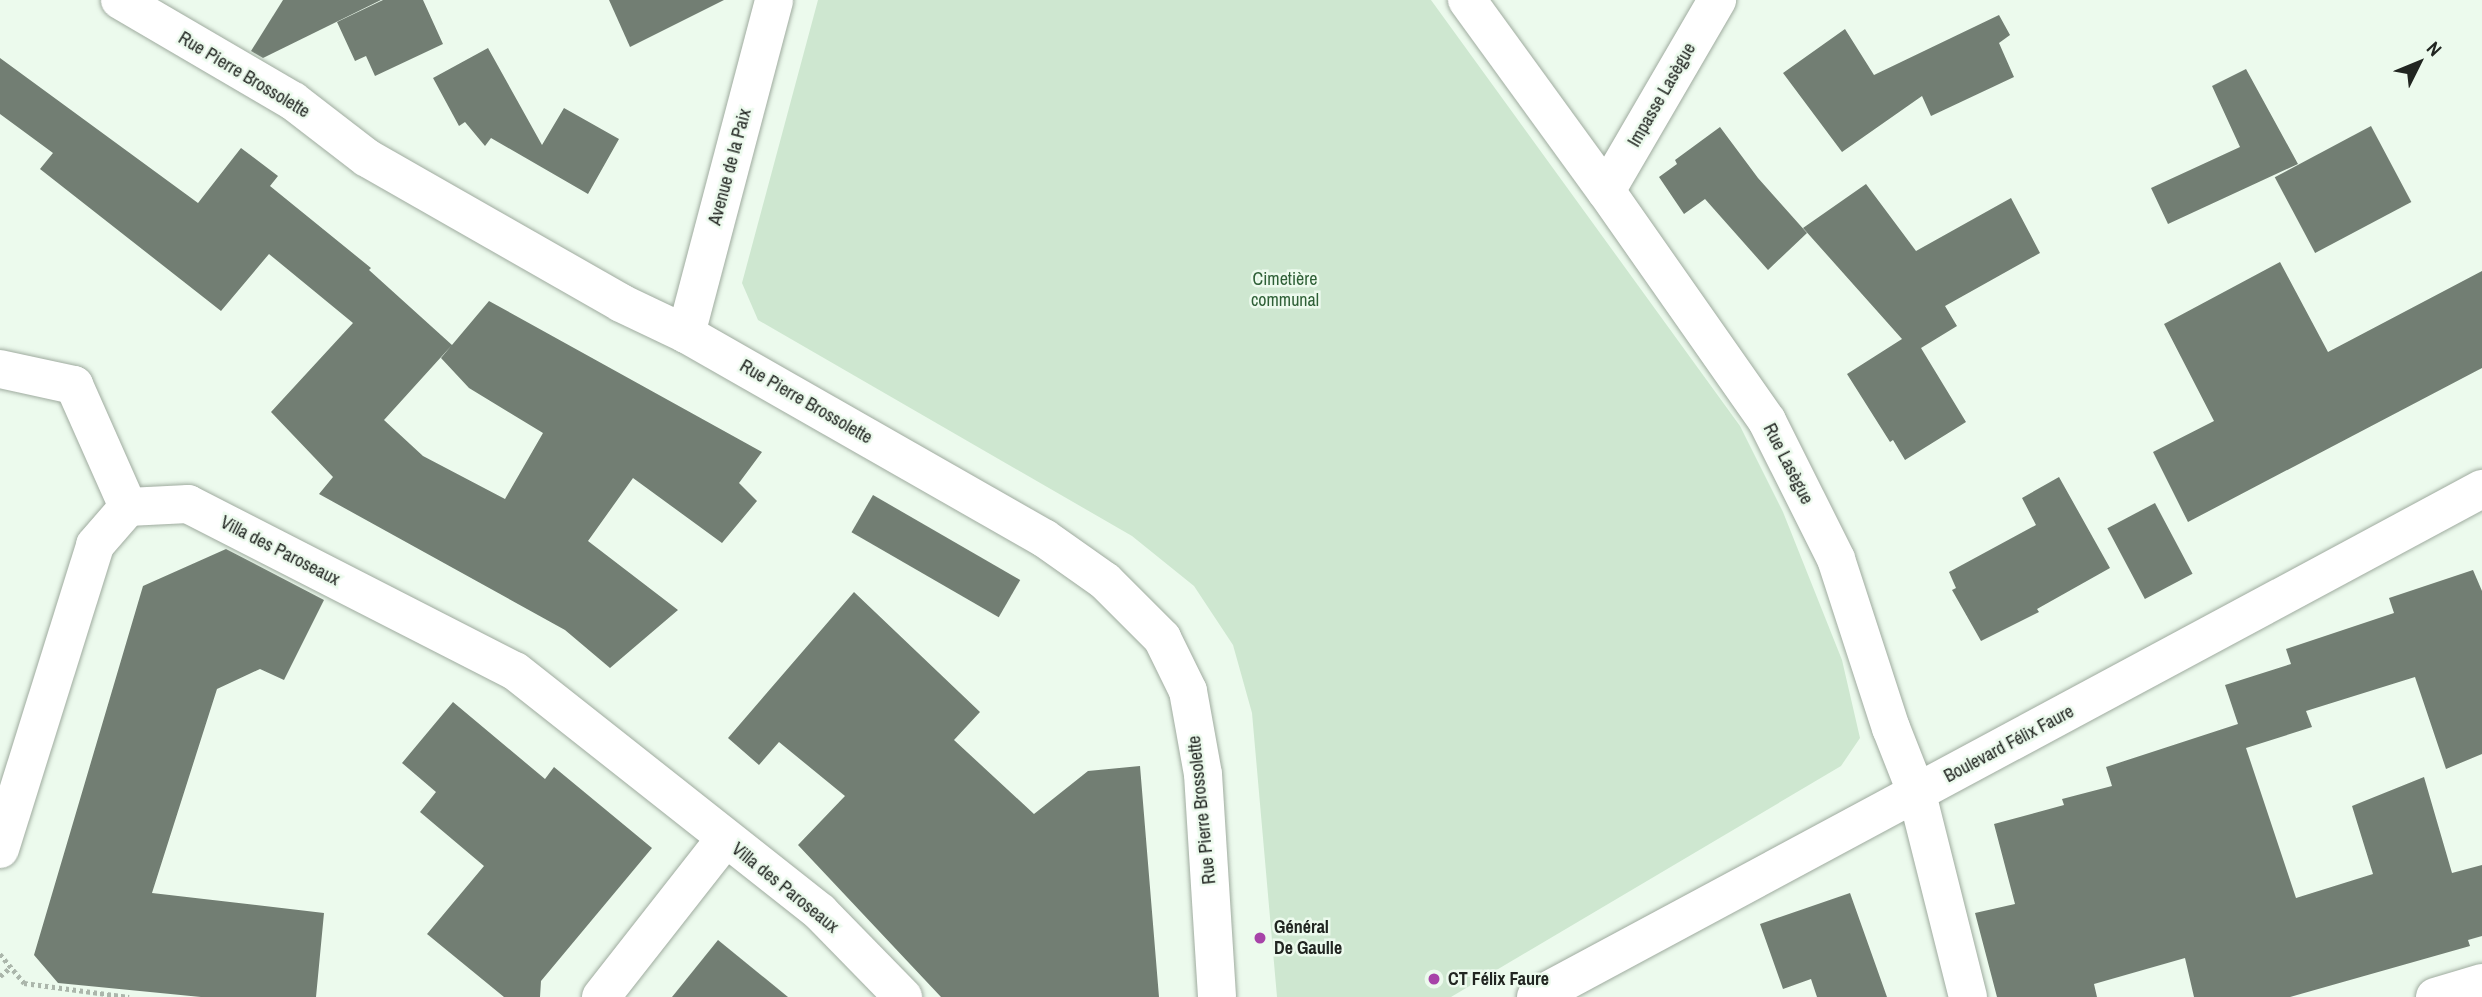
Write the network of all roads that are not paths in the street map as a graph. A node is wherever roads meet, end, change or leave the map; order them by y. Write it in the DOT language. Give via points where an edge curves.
graph roads {
  1 [pos="120,0"];
  2 [pos="774,0"];
  3 [pos="1467,0"];
  4 [pos="1717,0"];
  5 [pos="1606,191"];
  6 [pos="686,334"];
  7 [pos="0,369"];
  8 [pos="2482,489"];
  9 [pos="128,507"];
  10 [pos="1917,794"];
  11 [pos="725,839"];
  12 [pos="0,849"];
  13 [pos="2482,982"];
  14 [pos="601,997"];
  15 [pos="903,997"];
  16 [pos="1217,997"];
  17 [pos="1536,997"];
  18 [pos="1968,997"];
  19 [pos="2435,997"];
  1 -- 6 [label="street, Rue Pierre Brossolette" via="293,101 367,158 621,303"];
  2 -- 6 [label="street, Avenue de la Paix"];
  3 -- 5 [label="street, Rue Lasègue"];
  4 -- 5 [label="street, Impasse Lasègue"];
  5 -- 10 [label="street, Rue Lasègue" via="1767,421 1836,559"];
  6 -- 16 [label="street, Rue Pierre Brossolette" via="1044,538 1105,581 1163,638 1188,691 1203,774"];
  7 -- 9 [label="street" via="75,385"];
  8 -- 10 [label="street, Boulevard Félix Faure"];
  9 -- 11 [label="street, Villa des Paroseaux" via="188,504 515,671"];
  9 -- 12 [label="street" via="95,545"];
  10 -- 17 [label="street, Boulevard Félix Faure"];
  10 -- 18 [label="street, Rue Lasègue"];
  11 -- 14 [label="street, Villa des Paroseaux"];
  11 -- 15 [label="street, Villa des Paroseaux" via="820,912"];
  13 -- 19 [label="street"];
}
